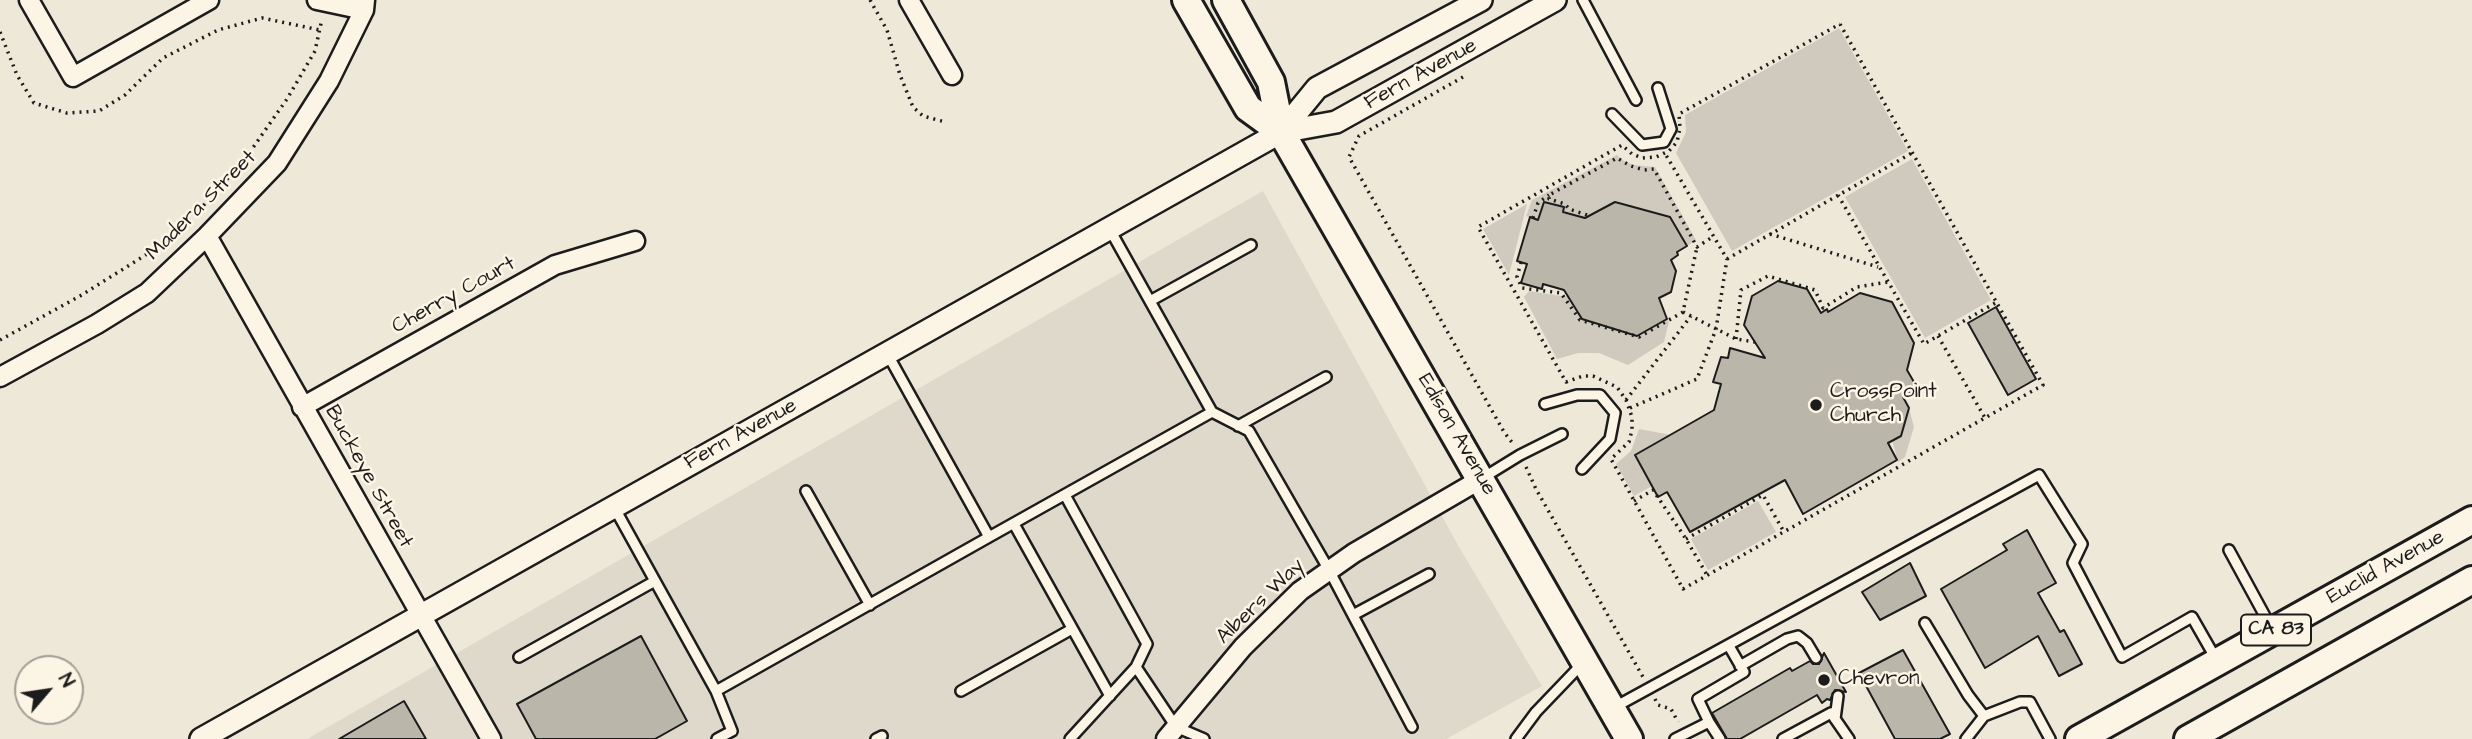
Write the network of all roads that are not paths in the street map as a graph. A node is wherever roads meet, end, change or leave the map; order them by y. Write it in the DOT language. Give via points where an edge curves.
graph roads {
  1 [pos="29,0"];
  2 [pos="209,0"];
  3 [pos="909,0"];
  4 [pos="1186,0"];
  5 [pos="1226,0"];
  6 [pos="1481,0"];
  7 [pos="1555,0"];
  8 [pos="1583,0"];
  9 [pos="321,1"];
  10 [pos="365,5"];
  11 [pos="952,75"];
  12 [pos="1658,88"];
  13 [pos="1636,100"];
  14 [pos="1612,114"];
  15 [pos="1281,132"];
  16 [pos="1109,228"];
  17 [pos="207,236"];
  18 [pos="635,242"];
  19 [pos="1251,245"];
  20 [pos="1150,301"];
  21 [pos="887,354"];
  22 [pos="0,377"];
  23 [pos="1326,377"];
  24 [pos="1545,404"];
  25 [pos="302,407"];
  26 [pos="1212,412"];
  27 [pos="1238,426"];
  28 [pos="1562,434"];
  29 [pos="1582,469"];
  30 [pos="1481,479"];
  31 [pos="806,491"];
  32 [pos="1065,495"];
  33 [pos="614,507"];
  34 [pos="2472,520"];
  35 [pos="1014,524"];
  36 [pos="989,537"];
  37 [pos="2229,550"];
  38 [pos="1329,570"];
  39 [pos="1429,574"];
  40 [pos="655,580"];
  41 [pos="2472,580"];
  42 [pos="870,605"];
  43 [pos="1353,615"];
  44 [pos="420,616"];
  45 [pos="1925,623"];
  46 [pos="1072,629"];
  47 [pos="2273,631"];
  48 [pos="1729,646"];
  49 [pos="519,657"];
  50 [pos="1816,658"];
  51 [pos="1585,661"];
  52 [pos="2218,662"];
  53 [pos="1740,666"];
  54 [pos="1136,667"];
  55 [pos="716,691"];
  56 [pos="961,691"];
  57 [pos="1110,696"];
  58 [pos="1838,696"];
  59 [pos="1612,709"];
  60 [pos="1984,716"];
  61 [pos="1835,719"];
  62 [pos="1709,722"];
  63 [pos="1412,727"];
  64 [pos="1171,733"];
  65 [pos="735,735"];
  66 [pos="201,739"];
  67 [pos="491,739"];
  68 [pos="717,739"];
  69 [pos="1070,739"];
  70 [pos="1204,739"];
  71 [pos="1516,739"];
  72 [pos="1629,739"];
  73 [pos="1675,739"];
  74 [pos="1720,739"];
  75 [pos="1783,739"];
  76 [pos="1849,739"];
  77 [pos="1966,739"];
  78 [pos="2050,739"];
  79 [pos="2079,739"];
  80 [pos="2188,739"];
  1 -- 2 [label="street" via="73,77"];
  3 -- 11 [label="street"];
  4 -- 15 [label="main road, Edison Avenue" via="1248,108"];
  5 -- 15 [label="main road, Edison Avenue" via="1272,84"];
  6 -- 15 [label="street, Fern Avenue" via="1317,88"];
  7 -- 15 [label="street, Fern Avenue" via="1336,122"];
  8 -- 13 [label="lane"];
  9 -- 10 [label="street"];
  10 -- 17 [label="street, Madera Street" via="329,81 277,163"];
  12 -- 14 [label="lane" via="1671,129 1664,142 1642,145"];
  15 -- 16 [label="street, Fern Avenue"];
  15 -- 30 [label="main road, Edison Avenue"];
  16 -- 20 [label="lane"];
  16 -- 21 [label="street, Fern Avenue"];
  17 -- 22 [label="street, Madera Street" via="147,293"];
  17 -- 25 [label="street, Buckeye Street"];
  18 -- 25 [label="street, Cherry Court" via="555,265"];
  19 -- 20 [label="lane"];
  20 -- 26 [label="lane"];
  21 -- 33 [label="street, Fern Avenue"];
  21 -- 36 [label="lane"];
  23 -- 27 [label="lane"];
  24 -- 29 [label="lane" via="1577,395 1600,395 1615,413 1610,439"];
  25 -- 44 [label="street, Buckeye Street"];
  26 -- 27 [label="lane"];
  26 -- 32 [label="lane"];
  27 -- 38 [label="lane" via="1249,431"];
  28 -- 30 [label="lane"];
  30 -- 38 [label="street, Albers Way"];
  30 -- 51 [label="main road, Edison Avenue"];
  31 -- 42 [label="lane"];
  32 -- 35 [label="lane"];
  32 -- 54 [label="lane" via="1147,644"];
  33 -- 40 [label="lane"];
  33 -- 44 [label="street, Fern Avenue"];
  34 -- 47 [label="main road, Euclid Avenue / CA 83"];
  35 -- 36 [label="lane"];
  35 -- 46 [label="lane"];
  36 -- 42 [label="lane"];
  37 -- 47 [label="lane"];
  38 -- 43 [label="lane"];
  38 -- 64 [label="street, Albers Way" via="1270,619"];
  39 -- 43 [label="lane"];
  40 -- 49 [label="lane"];
  40 -- 55 [label="lane"];
  41 -- 80 [label="main road"];
  42 -- 55 [label="lane"];
  43 -- 63 [label="lane"];
  44 -- 66 [label="street, Fern Avenue"];
  44 -- 67 [label="street, Buckeye Street"];
  45 -- 60 [label="lane"];
  46 -- 56 [label="lane"];
  46 -- 57 [label="lane"];
  47 -- 52 [label="main road, Euclid Avenue / CA 83"];
  48 -- 52 [label="lane" via="2039,475 2082,544 2073,563 2122,657 2192,617"];
  48 -- 53 [label="lane"];
  48 -- 59 [label="lane"];
  50 -- 53 [label="lane" via="1798,636"];
  51 -- 59 [label="main road, Edison Avenue"];
  51 -- 71 [label="lane"];
  52 -- 79 [label="main road, Euclid Avenue / CA 83"];
  53 -- 62 [label="lane" via="1744,672 1699,699"];
  54 -- 57 [label="lane"];
  54 -- 64 [label="lane"];
  55 -- 65 [label="lane"];
  57 -- 69 [label="lane"];
  58 -- 61 [label="lane"];
  59 -- 72 [label="main road, Edison Avenue"];
  60 -- 77 [label="lane"];
  60 -- 78 [label="lane" via="2030,702"];
  61 -- 75 [label="lane" via="1831,713"];
  61 -- 76 [label="lane"];
  62 -- 73 [label="lane"];
  62 -- 74 [label="lane"];
  64 -- 70 [label="lane"];
  65 -- 68 [label="lane"];
}
